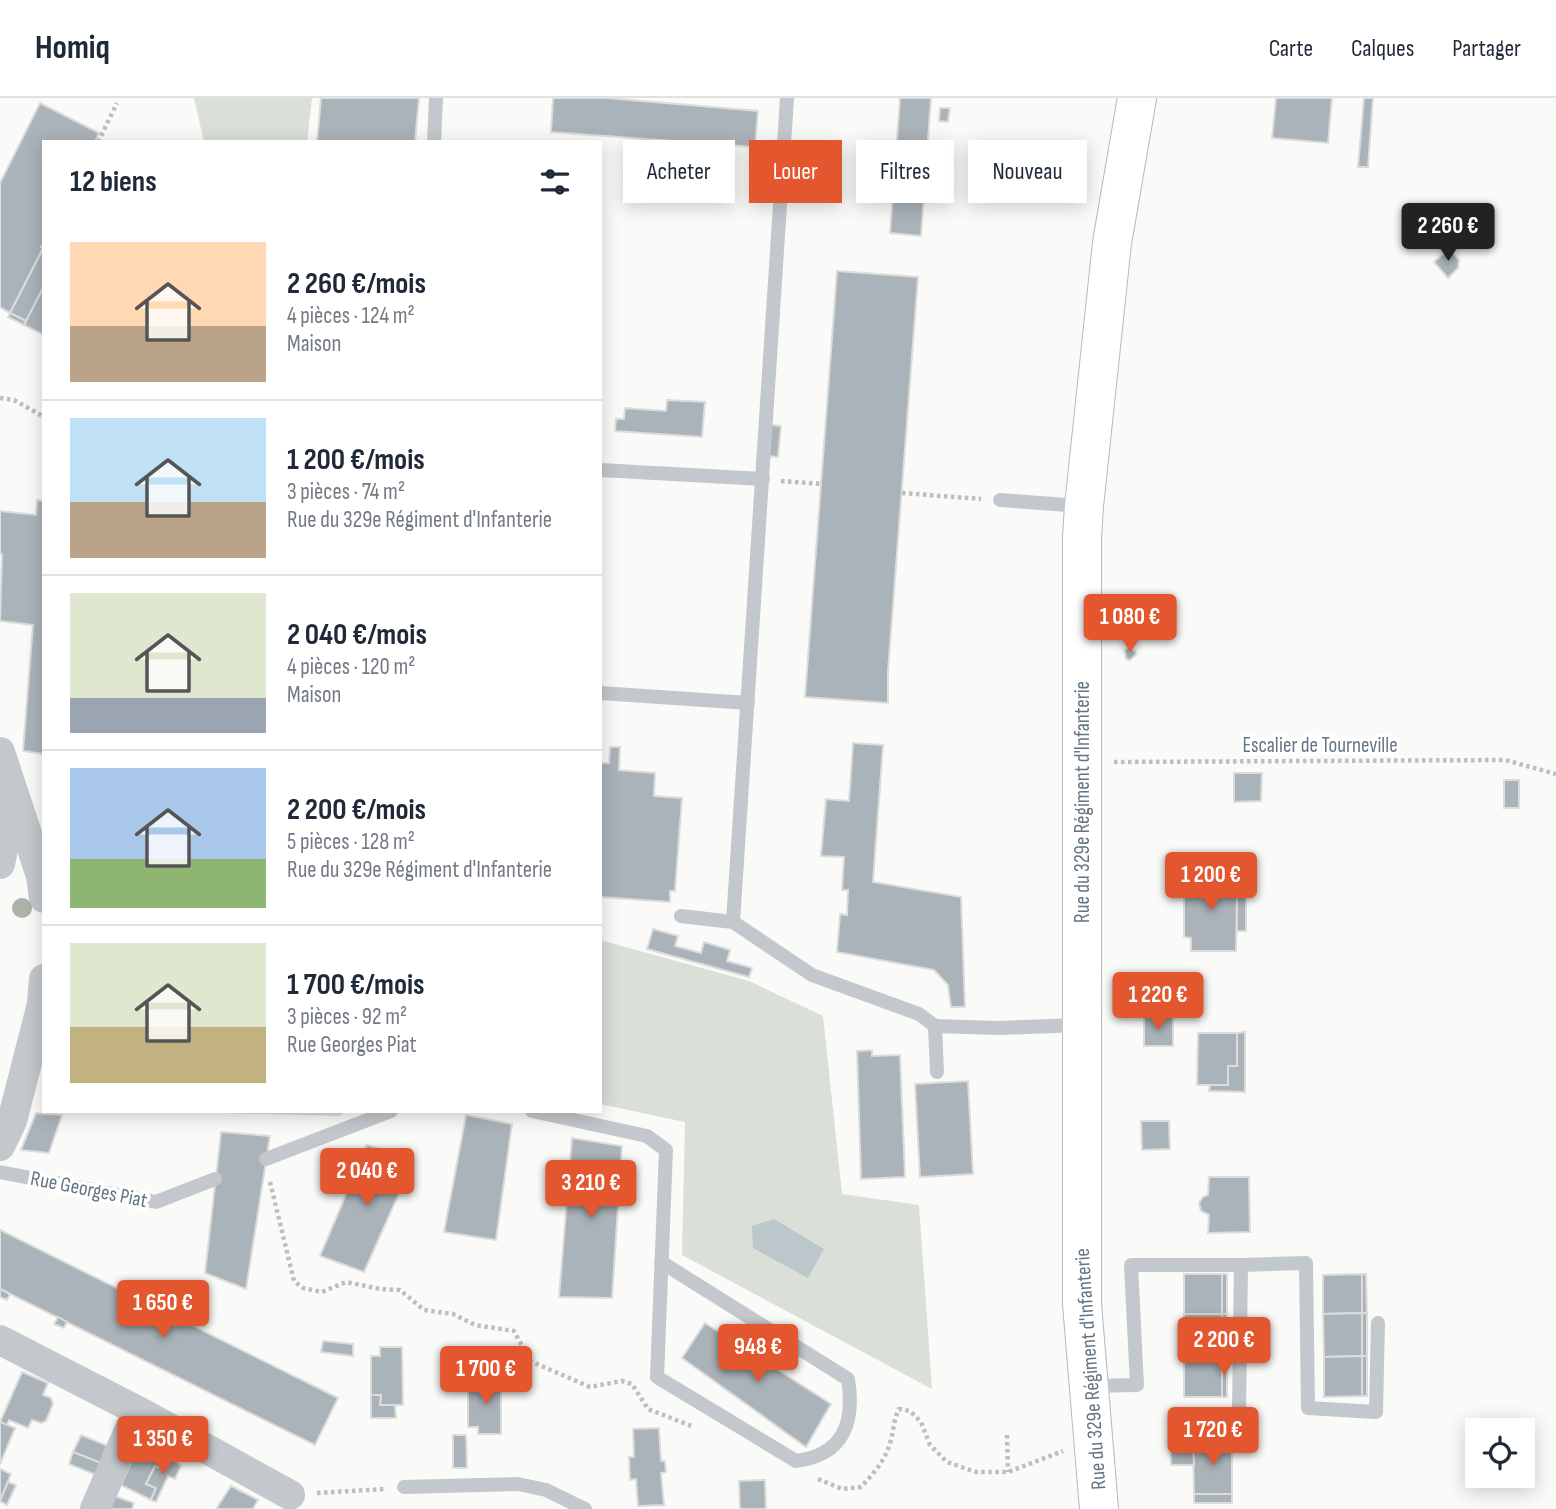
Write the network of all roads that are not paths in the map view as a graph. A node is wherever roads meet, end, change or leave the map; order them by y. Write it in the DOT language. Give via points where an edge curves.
graph roads {
  1 [pos="436,98"];
  2 [pos="787,98"];
  3 [pos="1137,98"];
  4 [pos="434,140"];
  5 [pos="602,470"];
  6 [pos="763,480"];
  7 [pos="1000,500"];
  8 [pos="1084,506"];
  9 [pos="602,694"];
  10 [pos="748,703"];
  11 [pos="0,752"];
  12 [pos="14,794"];
  13 [pos="0,864"];
  14 [pos="42,883"];
  15 [pos="681,916"];
  16 [pos="733,922"];
  17 [pos="42,1004"];
  18 [pos="1082,1025"];
  19 [pos="935,1026"];
  20 [pos="937,1072"];
  21 [pos="386,1113"];
  22 [pos="541,1113"];
  23 [pos="0,1146"];
  24 [pos="266,1159"];
  25 [pos="0,1172"];
  26 [pos="215,1179"];
  27 [pos="661,1262"];
  28 [pos="1241,1265"];
  29 [pos="1378,1323"];
  30 [pos="0,1340"];
  31 [pos="1089,1386"];
  32 [pos="1239,1411"];
  33 [pos="131,1426"];
  34 [pos="404,1488"];
  35 [pos="290,1495"];
  36 [pos="95,1509"];
  37 [pos="585,1509"];
  38 [pos="1099,1509"];
  1 -- 4 [label="lane"];
  2 -- 6 [label="lane"];
  3 -- 8 [label="street, Rue du 329e Régiment d'Infanterie" via="1112,243"];
  5 -- 6 [label="lane"];
  6 -- 10 [label="lane"];
  7 -- 8 [label="lane"];
  8 -- 18 [label="street, Rue du 329e Régiment d'Infanterie"];
  9 -- 10 [label="lane"];
  10 -- 16 [label="lane"];
  11 -- 12 [label="street"];
  12 -- 13 [label="street"];
  12 -- 14 [label="street"];
  15 -- 16 [label="lane"];
  16 -- 19 [label="lane" via="812,975 919,1014"];
  17 -- 23 [label="street" via="12,1121"];
  18 -- 19 [label="lane"];
  18 -- 31 [label="street, Rue du 329e Régiment d'Infanterie" via="1082,1304"];
  19 -- 20 [label="lane"];
  21 -- 24 [label="lane"];
  22 -- 27 [label="lane" via="647,1136 666,1150"];
  25 -- 26 [label="lane, Rue Georges Piat" via="156,1202"];
  27 -- 27 [label="lane" via="657,1377 796,1461 815,1458 842,1439 852,1401 848,1379"];
  28 -- 29 [label="lane" via="1306,1263 1308,1409 1376,1412"];
  28 -- 31 [label="lane" via="1131,1265 1138,1385"];
  28 -- 32 [label="lane"];
  30 -- 35 [label="street"];
  31 -- 38 [label="street, Rue du 329e Régiment d'Infanterie"];
  33 -- 36 [label="street"];
  34 -- 37 [label="lane" via="518,1484 546,1490"];
}
